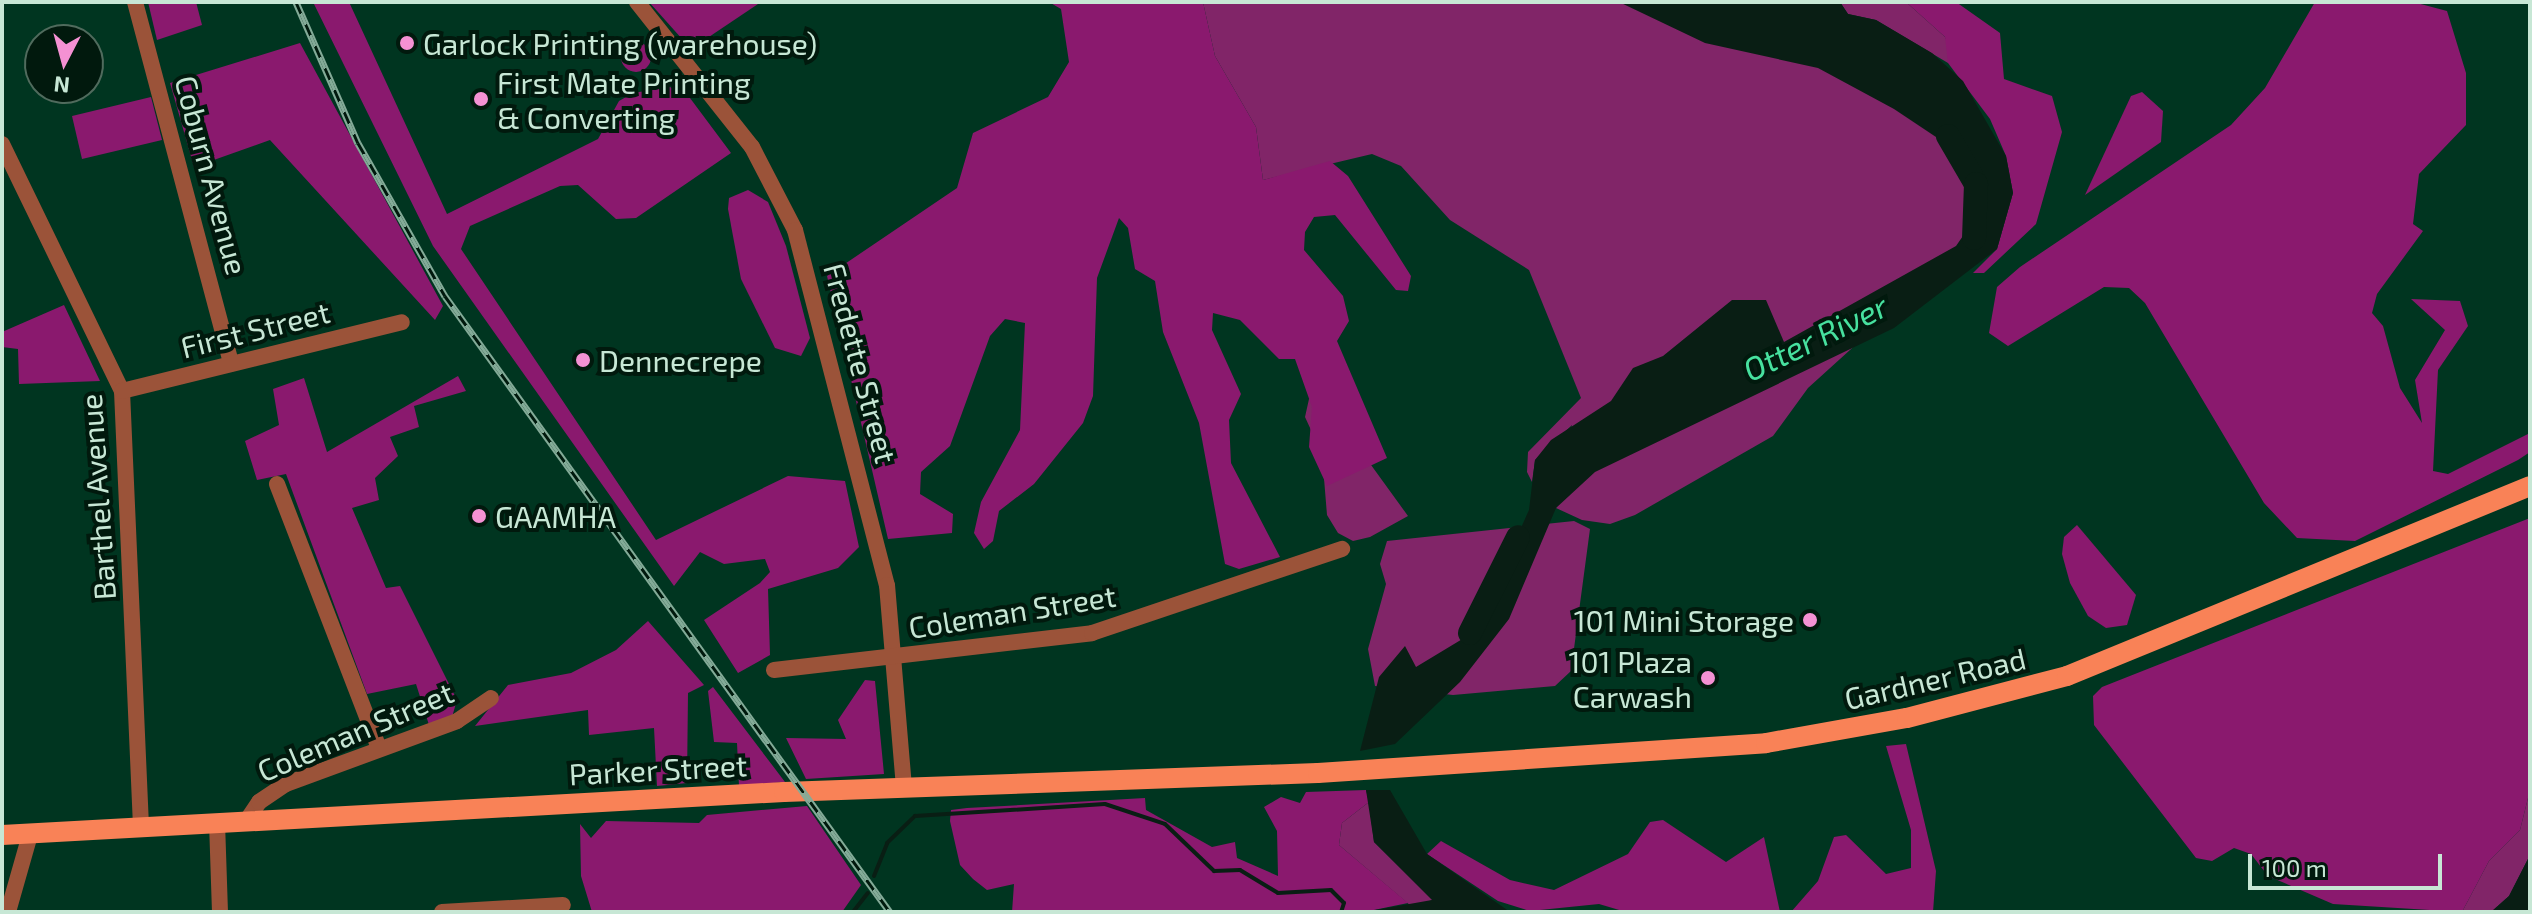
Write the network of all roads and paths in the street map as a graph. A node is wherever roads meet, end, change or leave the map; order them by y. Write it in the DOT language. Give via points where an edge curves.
graph roads {
  1 [pos="135,2"];
  2 [pos="637,2"];
  3 [pos="2,144"];
  4 [pos="402,322"];
  5 [pos="231,363"];
  6 [pos="122,391"];
  7 [pos="277,484"];
  8 [pos="2530,486"];
  9 [pos="1342,549"];
  10 [pos="896,657"];
  11 [pos="774,670"];
  12 [pos="491,698"];
  13 [pos="379,749"];
  14 [pos="1318,773"];
  15 [pos="904,787"];
  16 [pos="247,820"];
  17 [pos="217,822"];
  18 [pos="141,826"];
  19 [pos="2,835"];
  20 [pos="30,835"];
  21 [pos="563,905"];
  22 [pos="8,912"];
  23 [pos="220,912"];
  24 [pos="442,912"];
  1 -- 5 [label="street, Coburn Avenue"];
  2 -- 10 [label="street, Fredette Street" via="752,147 790,216 868,499"];
  3 -- 6 [label="street, Barthel Avenue"];
  4 -- 5 [label="street, First Street"];
  5 -- 6 [label="street, First Street"];
  6 -- 18 [label="street, Barthel Avenue"];
  7 -- 13 [label="street"];
  8 -- 14 [label="main road, Gardner Road" via="2067,676 1953,707 1721,748"];
  9 -- 10 [label="street, Coleman Street" via="1110,628"];
  10 -- 11 [label="street, Coleman Street"];
  10 -- 15 [label="street, Fredette Street"];
  12 -- 13 [label="street, Coleman Street" via="457,721"];
  13 -- 16 [label="street, Coleman Street" via="269,794"];
  14 -- 15 [label="main road, Parker Street"];
  15 -- 16 [label="main road, Parker Street"];
  16 -- 17 [label="main road, Parker Street"];
  17 -- 18 [label="main road, Parker Street"];
  17 -- 23 [label="street"];
  18 -- 20 [label="main road, Parker Street"];
  19 -- 20 [label="main road, Parker Street"];
  20 -- 22 [label="street"];
  21 -- 24 [label="street"];
}
